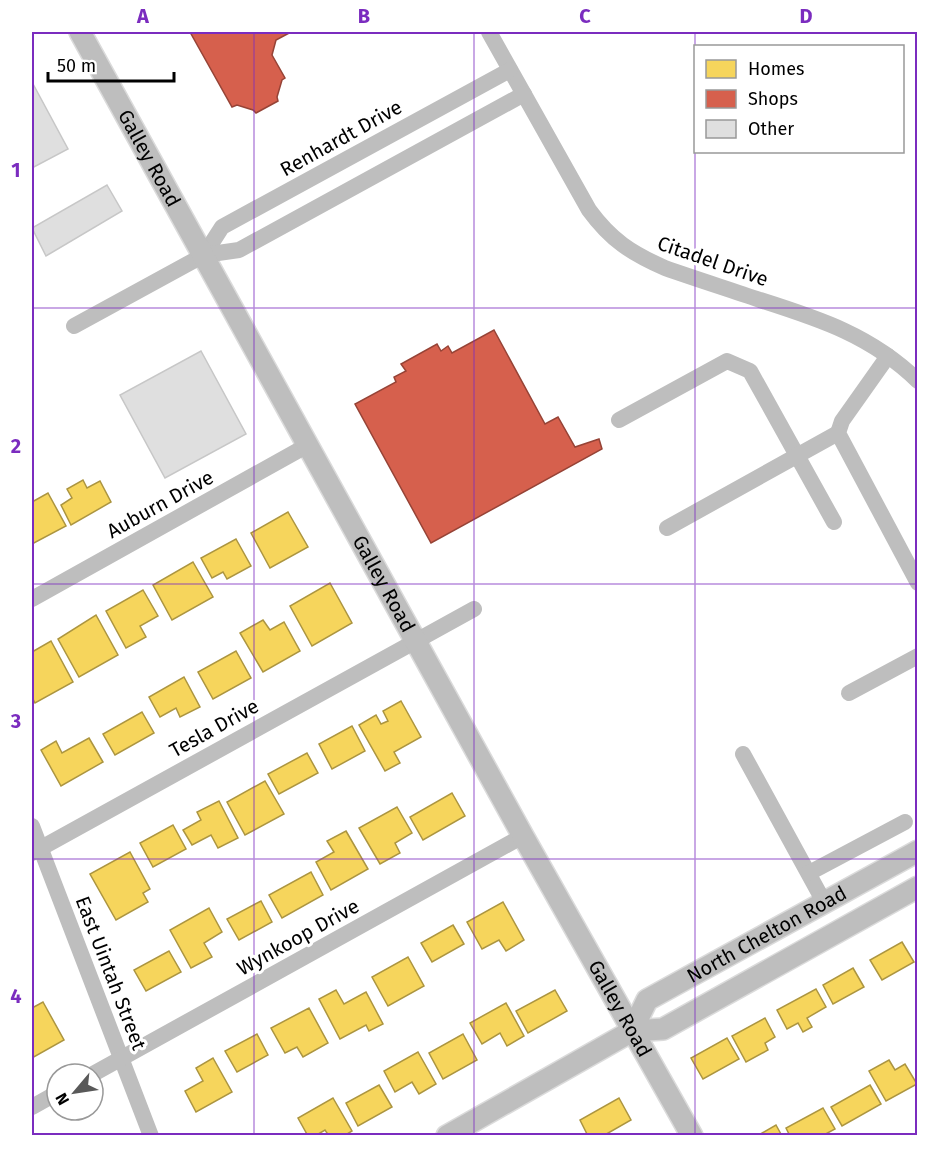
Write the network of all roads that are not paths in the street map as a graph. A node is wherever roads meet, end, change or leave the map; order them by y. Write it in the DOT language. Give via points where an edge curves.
graph roads {
  1 [pos="80,32"];
  2 [pos="489,32"];
  3 [pos="510,70"];
  4 [pos="524,94"];
  5 [pos="204,255"];
  6 [pos="74,326"];
  7 [pos="888,356"];
  8 [pos="918,381"];
  9 [pos="620,420"];
  10 [pos="838,433"];
  11 [pos="308,445"];
  12 [pos="796,455"];
  13 [pos="834,522"];
  14 [pos="667,528"];
  15 [pos="918,583"];
  16 [pos="32,599"];
  17 [pos="474,609"];
  18 [pos="417,640"];
  19 [pos="918,656"];
  20 [pos="849,693"];
  21 [pos="743,754"];
  22 [pos="905,822"];
  23 [pos="32,826"];
  24 [pos="523,836"];
  25 [pos="36,851"];
  26 [pos="918,851"];
  27 [pos="809,873"];
  28 [pos="918,887"];
  29 [pos="824,902"];
  30 [pos="632,1031"];
  31 [pos="121,1059"];
  32 [pos="105,1068"];
  33 [pos="151,1136"];
  34 [pos="447,1136"];
  35 [pos="692,1136"];
  1 -- 5 [label="main road, Galley Road"];
  2 -- 3 [label="street, Citadel Drive"];
  3 -- 4 [label="street, Citadel Drive"];
  3 -- 5 [label="street, Renhardt Drive" via="222,226"];
  4 -- 5 [label="street, Renhardt Drive" via="239,250"];
  4 -- 7 [label="street, Citadel Drive" via="589,210 619,244 664,268 823,320"];
  5 -- 6 [label="street, Renhardt Drive"];
  5 -- 11 [label="main road, Galley Road"];
  7 -- 8 [label="street, Citadel Drive"];
  7 -- 10 [label="street" via="842,421"];
  9 -- 12 [label="street" via="727,361 750,371"];
  10 -- 12 [label="street"];
  10 -- 15 [label="street"];
  11 -- 16 [label="street, Auburn Drive"];
  11 -- 18 [label="main road, Galley Road"];
  12 -- 13 [label="street"];
  12 -- 14 [label="street"];
  17 -- 18 [label="street, Tesla Drive"];
  18 -- 24 [label="main road, Galley Road"];
  18 -- 25 [label="street, Tesla Drive"];
  19 -- 20 [label="street"];
  21 -- 27 [label="street"];
  22 -- 27 [label="street"];
  23 -- 25 [label="street, East Uintah Street"];
  24 -- 30 [label="main road, Galley Road"];
  24 -- 31 [label="street, Wynkoop Drive"];
  25 -- 31 [label="street, East Uintah Street"];
  26 -- 29 [label="main road, North Chelton Road"];
  27 -- 29 [label="street"];
  28 -- 30 [label="main road, North Chelton Road" via="663,1029"];
  29 -- 30 [label="main road, North Chelton Road" via="647,1000"];
  30 -- 34 [label="main road, North Chelton Road"];
  30 -- 35 [label="main road, Galley Road"];
  31 -- 32 [label="street, Wynkoop Drive"];
  31 -- 33 [label="street, East Uintah Street"];
}
